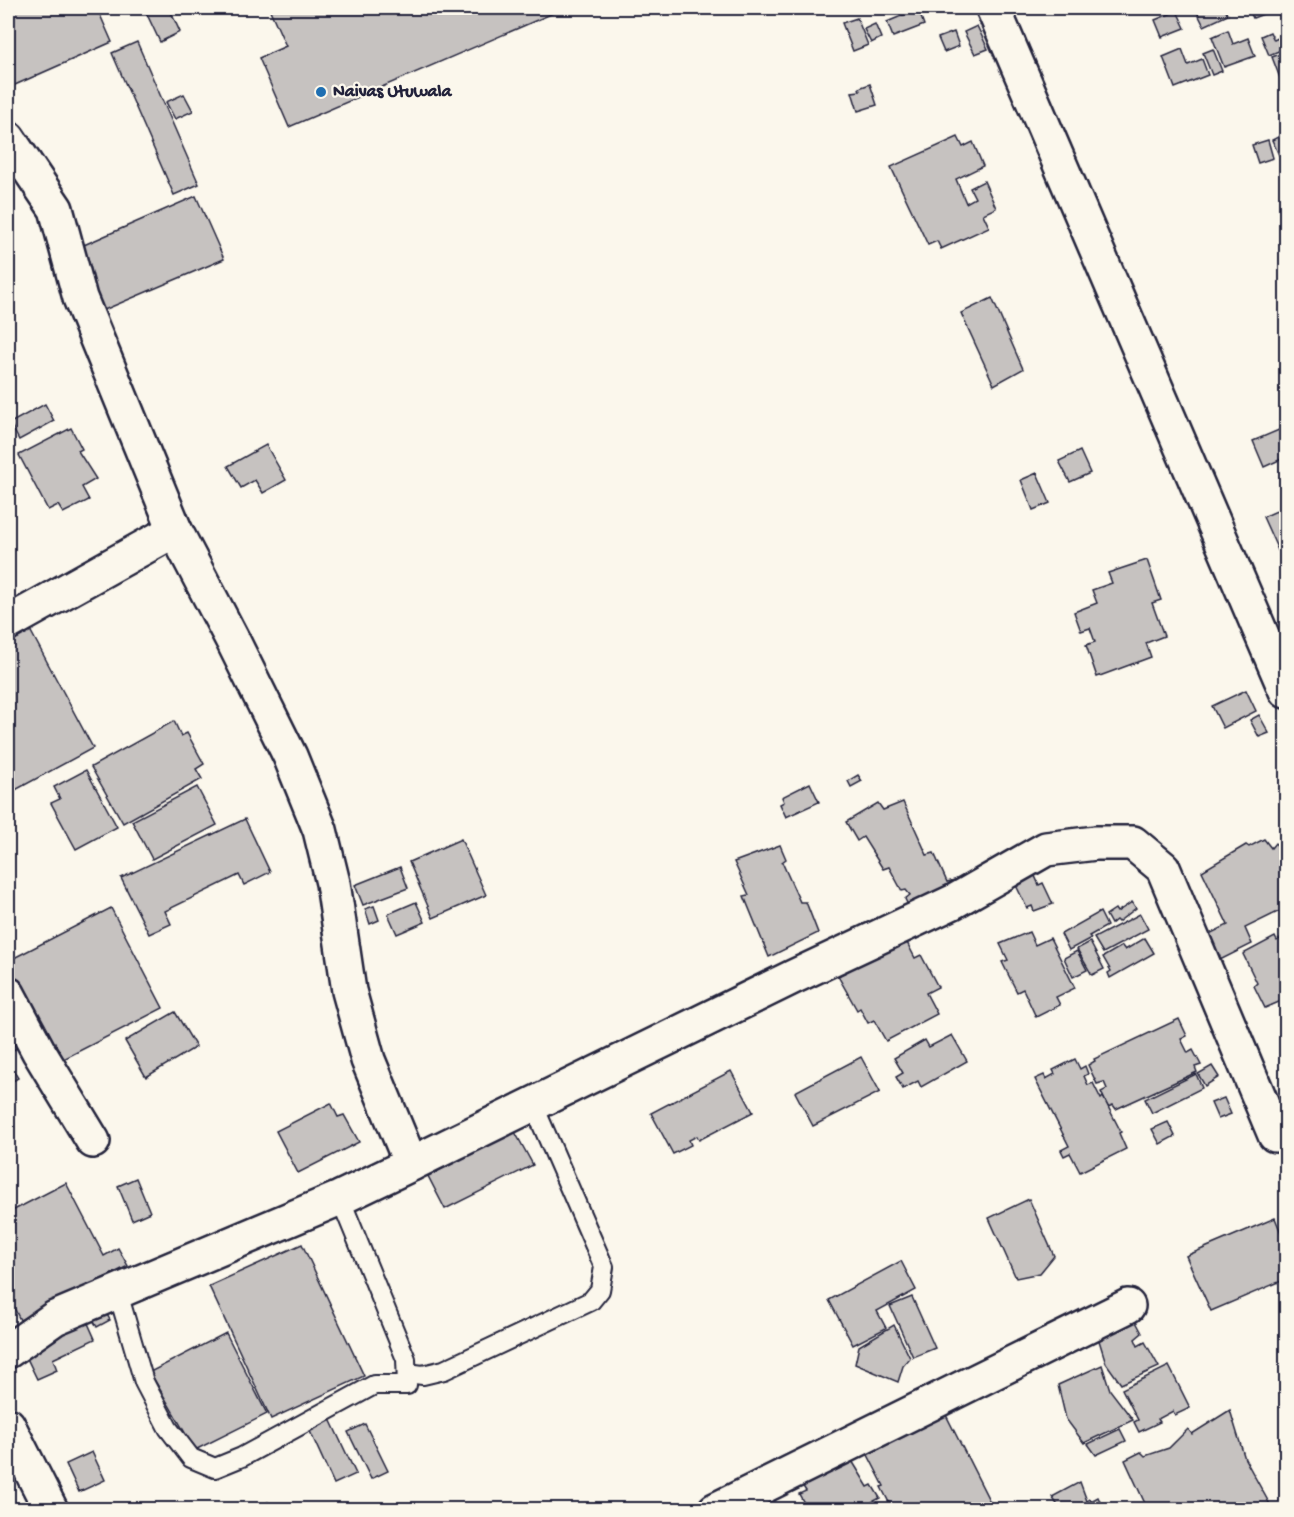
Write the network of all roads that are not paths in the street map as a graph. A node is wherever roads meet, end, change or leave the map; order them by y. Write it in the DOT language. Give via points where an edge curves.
graph roads {
  1 [pos="993,8"];
  2 [pos="8,138"];
  3 [pos="175,530"];
  4 [pos="8,624"];
  5 [pos="1287,691"];
  6 [pos="8,994"];
  7 [pos="533,1104"];
  8 [pos="1275,1135"];
  9 [pos="93,1141"];
  10 [pos="411,1164"];
  11 [pos="340,1198"];
  12 [pos="118,1293"];
  13 [pos="1128,1306"];
  14 [pos="8,1351"];
  15 [pos="407,1373"];
  16 [pos="8,1425"];
  17 [pos="51,1509"];
  18 [pos="715,1509"];
  1 -- 5 [label="street"];
  2 -- 3 [label="street" via="56,209 80,297"];
  3 -- 4 [label="street"];
  3 -- 10 [label="street" via="290,756 320,830 333,884 349,991 368,1060"];
  6 -- 9 [label="street"];
  7 -- 8 [label="street" via="952,902 1046,849 1133,843 1163,868"];
  7 -- 10 [label="street"];
  7 -- 15 [label="lane" via="604,1267 600,1290 591,1301 444,1370"];
  10 -- 11 [label="street"];
  11 -- 12 [label="street"];
  11 -- 15 [label="lane" via="406,1359"];
  12 -- 14 [label="street" via="55,1318"];
  12 -- 15 [label="lane" via="144,1382 168,1428 191,1458 215,1468 374,1384 407,1384"];
  13 -- 18 [label="street"];
  16 -- 17 [label="street"];
}
